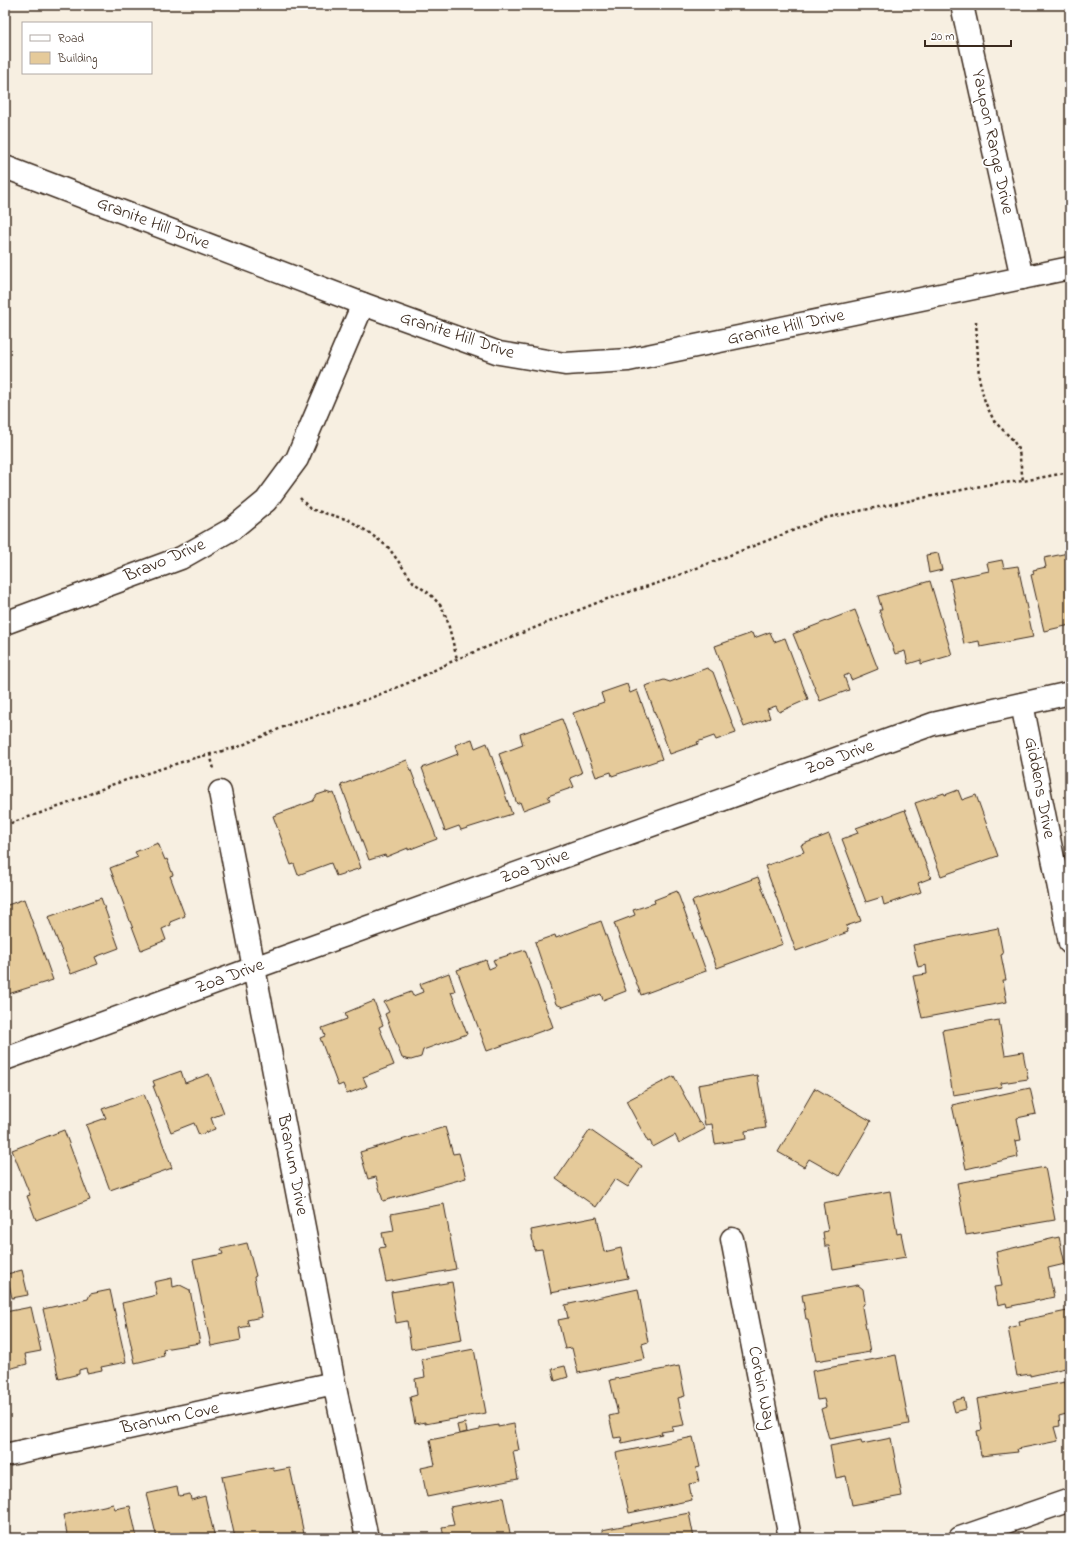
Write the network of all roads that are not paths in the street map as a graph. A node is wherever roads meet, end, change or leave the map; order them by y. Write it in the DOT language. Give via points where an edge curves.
graph roads {
  1 [pos="962,5"];
  2 [pos="5,167"];
  3 [pos="1070,268"];
  4 [pos="1022,278"];
  5 [pos="363,304"];
  6 [pos="5,623"];
  7 [pos="1070,693"];
  8 [pos="1022,704"];
  9 [pos="220,792"];
  10 [pos="1070,943"];
  11 [pos="254,968"];
  12 [pos="5,1059"];
  13 [pos="732,1239"];
  14 [pos="334,1383"];
  15 [pos="5,1455"];
  16 [pos="1070,1500"];
  17 [pos="367,1538"];
  18 [pos="790,1538"];
  19 [pos="960,1538"];
  1 -- 4 [label="street, Yaupon Range Drive"];
  2 -- 5 [label="street, Granite Hill Drive"];
  3 -- 4 [label="street, Granite Hill Drive"];
  4 -- 5 [label="street, Granite Hill Drive" via="628,360 565,364 499,353"];
  5 -- 6 [label="street, Bravo Drive" via="297,459 266,501 232,529 181,558"];
  7 -- 8 [label="street, Zoa Drive"];
  8 -- 10 [label="street, Giddens Drive"];
  8 -- 11 [label="street, Zoa Drive" via="933,724"];
  9 -- 11 [label="street, Branum Drive"];
  11 -- 12 [label="street, Zoa Drive"];
  11 -- 14 [label="street, Branum Drive"];
  13 -- 18 [label="street, Corbin Way"];
  14 -- 15 [label="street, Branum Cove"];
  14 -- 17 [label="street, Branum Drive"];
  16 -- 19 [label="street"];
}
